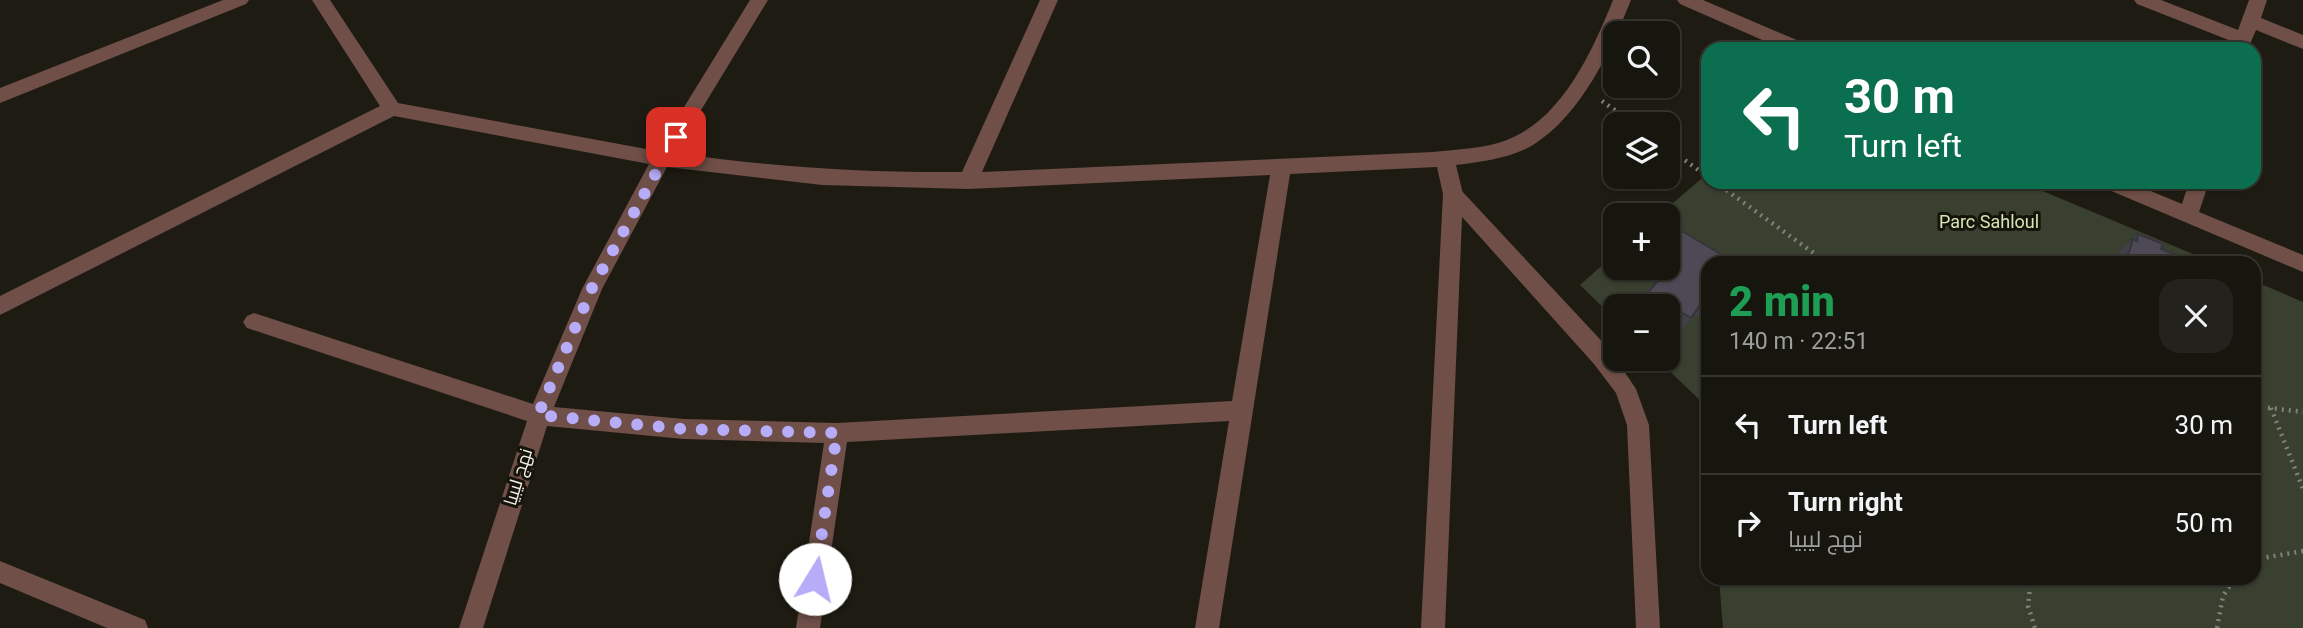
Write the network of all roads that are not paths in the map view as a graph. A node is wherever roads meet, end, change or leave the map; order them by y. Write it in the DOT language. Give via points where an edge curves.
graph roads {
  1 [pos="240,0"];
  2 [pos="321,0"];
  3 [pos="759,0"];
  4 [pos="1049,0"];
  5 [pos="1622,0"];
  6 [pos="1686,0"];
  7 [pos="2143,0"];
  8 [pos="2258,0"];
  9 [pos="2245,36"];
  10 [pos="1784,42"];
  11 [pos="2303,42"];
  12 [pos="0,96"];
  13 [pos="392,109"];
  14 [pos="1444,157"];
  15 [pos="662,160"];
  16 [pos="1281,167"];
  17 [pos="968,181"];
  18 [pos="2125,189"];
  19 [pos="2197,189"];
  20 [pos="1452,194"];
  21 [pos="2188,216"];
  22 [pos="2303,264"];
  23 [pos="0,306"];
  24 [pos="254,323"];
  25 [pos="1244,410"];
  26 [pos="538,415"];
  27 [pos="837,433"];
  28 [pos="0,572"];
  29 [pos="136,628"];
  30 [pos="471,628"];
  31 [pos="808,628"];
  32 [pos="1208,628"];
  33 [pos="1433,628"];
  34 [pos="1648,628"];
  1 -- 12 [label="street"];
  2 -- 13 [label="street"];
  3 -- 15 [label="street, نهج ليبيا"];
  4 -- 17 [label="street"];
  5 -- 14 [label="street" via="1612,27 1578,84 1544,127 1524,141 1484,154"];
  6 -- 10 [label="street"];
  7 -- 9 [label="street"];
  8 -- 9 [label="street"];
  9 -- 11 [label="street"];
  13 -- 15 [label="street"];
  13 -- 23 [label="street"];
  14 -- 16 [label="street"];
  14 -- 20 [label="street"];
  15 -- 17 [label="street" via="822,177"];
  15 -- 26 [label="street, نهج ليبيا" via="592,288"];
  16 -- 17 [label="street"];
  16 -- 25 [label="street"];
  18 -- 21 [label="street"];
  19 -- 21 [label="street"];
  20 -- 33 [label="street"];
  20 -- 34 [label="street" via="1602,356 1625,389 1638,425"];
  21 -- 22 [label="street"];
  24 -- 26 [label="street"];
  25 -- 27 [label="street"];
  25 -- 32 [label="street"];
  26 -- 27 [label="street" via="684,429"];
  26 -- 30 [label="street, نهج ليبيا"];
  27 -- 31 [label="street"];
  28 -- 29 [label="street"];
}
